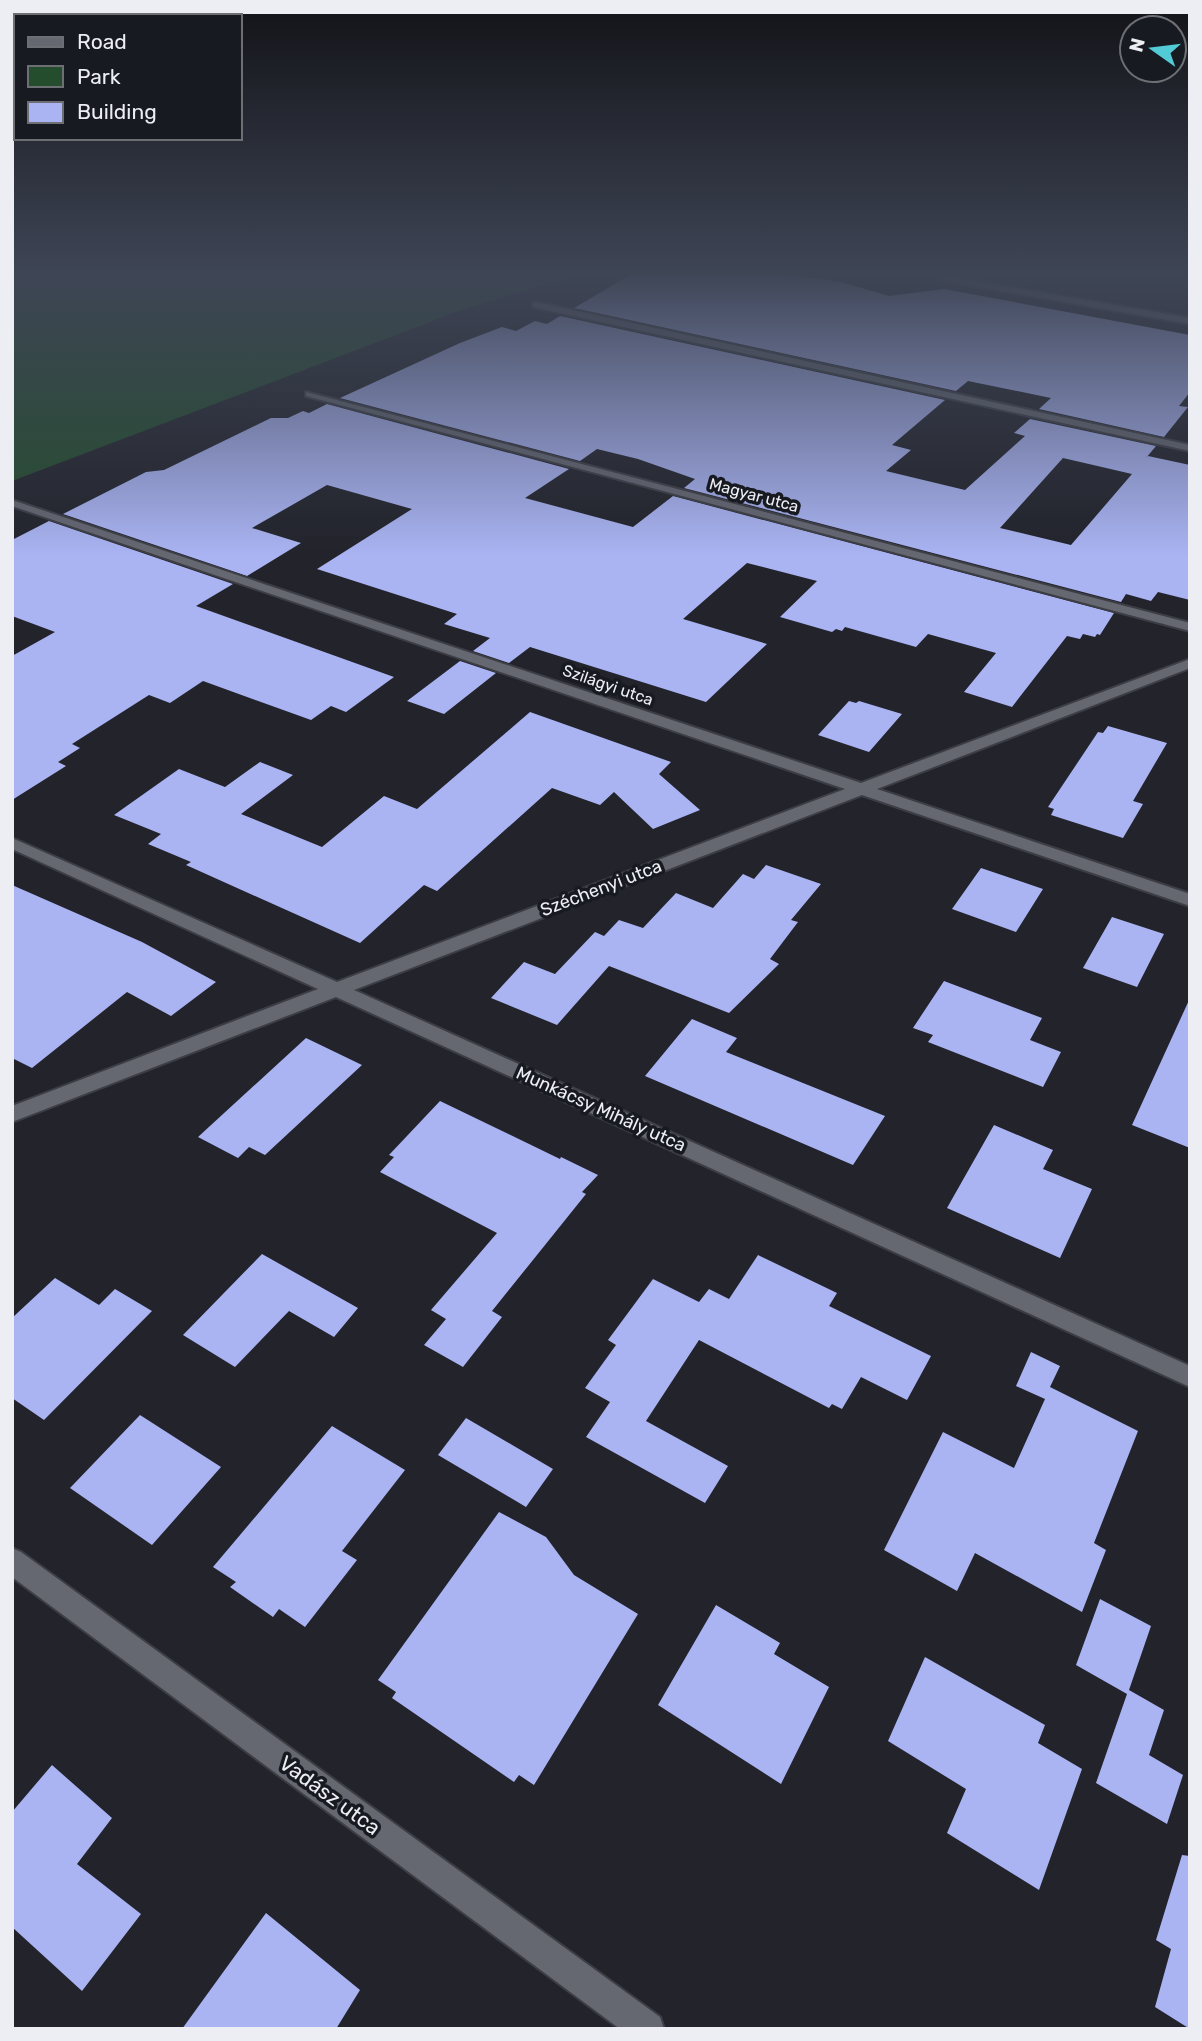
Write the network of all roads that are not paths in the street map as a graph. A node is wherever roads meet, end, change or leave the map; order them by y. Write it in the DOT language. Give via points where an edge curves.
graph roads {
  1 [pos="816,366"];
  2 [pos="310,394"];
  3 [pos="1190,448"];
  4 [pos="14,503"];
  5 [pos="1190,627"];
  6 [pos="1190,663"];
  7 [pos="861,789"];
  8 [pos="12,843"];
  9 [pos="1190,900"];
  10 [pos="338,989"];
  11 [pos="12,1114"];
  12 [pos="1190,1377"];
  13 [pos="12,1561"];
  14 [pos="648,2029"];
  1 -- 3 [label="street"];
  2 -- 5 [label="street, Magyar utca"];
  4 -- 7 [label="street, Szilágyi utca"];
  6 -- 7 [label="street, Széchenyi utca"];
  7 -- 9 [label="street, Szilágyi utca"];
  7 -- 10 [label="street, Széchenyi utca"];
  8 -- 10 [label="street, Munkácsy Mihály utca"];
  10 -- 11 [label="street, Széchenyi utca"];
  10 -- 12 [label="street, Munkácsy Mihály utca"];
  13 -- 14 [label="street, Vadász utca"];
}
